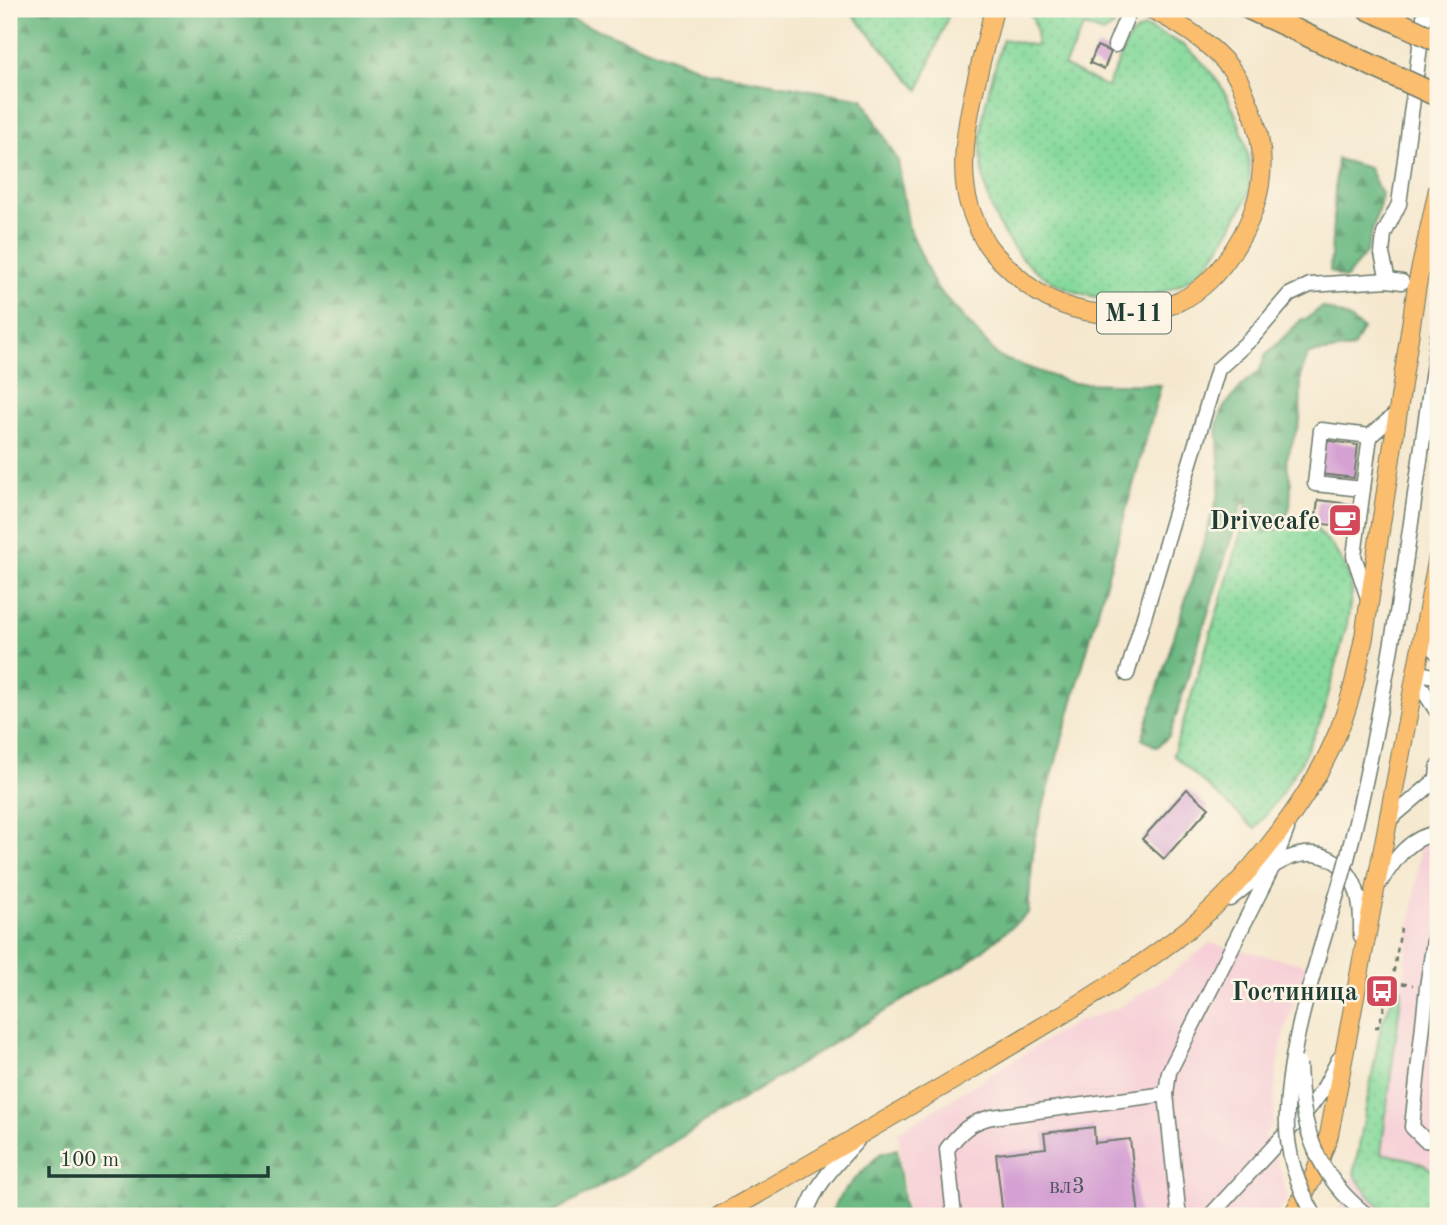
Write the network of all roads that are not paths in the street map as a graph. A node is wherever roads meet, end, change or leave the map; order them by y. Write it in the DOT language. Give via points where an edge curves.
graph roads {
  1 [pos="1130,9"];
  2 [pos="1151,9"];
  3 [pos="1250,9"];
  4 [pos="1368,9"];
  5 [pos="1425,9"];
  6 [pos="992,16"];
  7 [pos="1438,41"];
  8 [pos="1115,45"];
  9 [pos="1438,96"];
  10 [pos="1438,189"];
  11 [pos="1438,335"];
  12 [pos="1398,412"];
  13 [pos="1370,436"];
  14 [pos="1363,489"];
  15 [pos="1438,556"];
  16 [pos="1438,599"];
  17 [pos="1369,601"];
  18 [pos="1425,630"];
  19 [pos="1438,654"];
  20 [pos="1127,674"];
  21 [pos="1416,675"];
  22 [pos="1438,677"];
  23 [pos="1438,713"];
  24 [pos="1438,767"];
  25 [pos="1293,812"];
  26 [pos="1388,821"];
  27 [pos="1438,833"];
  28 [pos="1272,868"];
  29 [pos="1376,888"];
  30 [pos="1438,913"];
  31 [pos="1194,925"];
  32 [pos="1362,958"];
  33 [pos="1303,1018"];
  34 [pos="1345,1046"];
  35 [pos="1166,1094"];
  36 [pos="865,1133"];
  37 [pos="1329,1135"];
  38 [pos="1438,1142"];
  39 [pos="785,1179"];
  40 [pos="719,1216"];
  41 [pos="736,1216"];
  42 [pos="804,1216"];
  43 [pos="954,1216"];
  44 [pos="1181,1216"];
  45 [pos="1210,1216"];
  46 [pos="1292,1216"];
  47 [pos="1306,1216"];
  48 [pos="1315,1216"];
  49 [pos="1368,1216"];
  1 -- 8 [label="street"];
  2 -- 6 [label="main road, М-11" via="1210,46 1238,78 1262,141 1257,203 1245,234 1223,266 1180,301 1143,313 1100,314 1067,307 1032,291 989,248 966,192 965,157"];
  3 -- 9 [label="highway, bridge"];
  4 -- 7 [label="highway, bridge"];
  5 -- 20 [label="street" via="1399,204 1384,234 1382,254 1395,281 1310,285 1289,295 1218,369"];
  10 -- 12 [label="main road"];
  11 -- 33 [label="street, bridge" via="1380,709"];
  12 -- 13 [label="street"];
  12 -- 17 [label="main road"];
  13 -- 14 [label="street"];
  13 -- 14 [label="street" via="1321,430 1315,484"];
  14 -- 17 [label="street" via="1354,556"];
  15 -- 18 [label="main road"];
  16 -- 18 [label="street"];
  17 -- 25 [label="main road" via="1343,718 1324,762"];
  18 -- 19 [label="street"];
  18 -- 21 [label="main road"];
  21 -- 22 [label="street"];
  21 -- 23 [label="street"];
  21 -- 26 [label="main road"];
  24 -- 26 [label="street" via="1437,779"];
  25 -- 28 [label="street"];
  25 -- 31 [label="main road" via="1259,857"];
  26 -- 29 [label="main road"];
  27 -- 29 [label="street" via="1412,842 1397,855"];
  28 -- 31 [label="street"];
  28 -- 32 [label="street" via="1311,854 1334,859 1344,867 1358,894"];
  28 -- 35 [label="street" via="1169,1072"];
  29 -- 32 [label="main road"];
  30 -- 38 [label="street" via="1412,1127 1425,1140"];
  31 -- 36 [label="main road" via="1058,1017"];
  32 -- 34 [label="main road"];
  33 -- 48 [label="street, bridge" via="1290,1080 1287,1136 1297,1180"];
  33 -- 49 [label="street, bridge" via="1299,1065 1306,1128 1329,1176"];
  34 -- 37 [label="main road"];
  34 -- 45 [label="street" via="1324,1088 1290,1131"];
  35 -- 43 [label="street" via="975,1121 947,1149"];
  35 -- 44 [label="street"];
  36 -- 39 [label="main road"];
  36 -- 42 [label="street" via="826,1174"];
  37 -- 46 [label="main road"];
  37 -- 47 [label="street"];
  39 -- 40 [label="main road"];
  39 -- 41 [label="street"];
}
